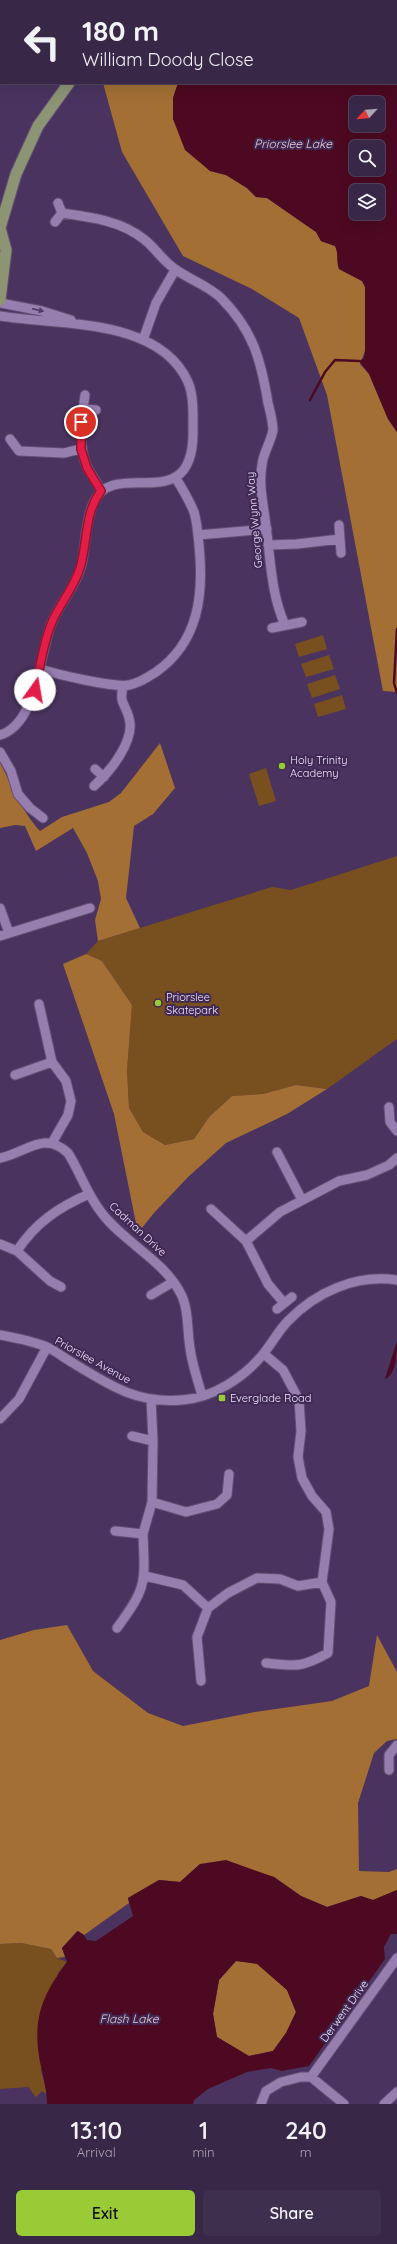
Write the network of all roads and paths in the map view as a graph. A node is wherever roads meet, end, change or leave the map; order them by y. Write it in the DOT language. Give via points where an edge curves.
graph roads {
  1 [pos="68,84"];
  2 [pos="58,203"];
  3 [pos="62,213"];
  4 [pos="54,222"];
  5 [pos="0,234"];
  6 [pos="175,270"];
  7 [pos="0,300"];
  8 [pos="0,303"];
  9 [pos="0,316"];
  10 [pos="88,325"];
  11 [pos="144,340"];
  12 [pos="85,395"];
  13 [pos="83,409"];
  14 [pos="96,410"];
  15 [pos="10,439"];
  16 [pos="81,449"];
  17 [pos="175,477"];
  18 [pos="101,491"];
  19 [pos="339,525"];
  20 [pos="267,529"];
  21 [pos="198,535"];
  22 [pos="340,539"];
  23 [pos="268,545"];
  24 [pos="341,553"];
  25 [pos="302,622"];
  26 [pos="285,625"];
  27 [pos="272,628"];
  28 [pos="40,669"];
  29 [pos="123,686"];
  30 [pos="0,735"];
  31 [pos="0,752"];
  32 [pos="95,769"];
  33 [pos="104,777"];
  34 [pos="94,786"];
  35 [pos="43,818"];
  36 [pos="0,908"];
  37 [pos="90,908"];
  38 [pos="4,934"];
  39 [pos="50,1008"];
  40 [pos="52,1062"];
  41 [pos="15,1075"];
  42 [pos="389,1107"];
  43 [pos="397,1131"];
  44 [pos="52,1143"];
  45 [pos="277,1152"];
  46 [pos="0,1158"];
  47 [pos="397,1158"];
  48 [pos="89,1194"];
  49 [pos="302,1200"];
  50 [pos="211,1209"];
  51 [pos="246,1241"];
  52 [pos="0,1244"];
  53 [pos="17,1251"];
  54 [pos="397,1280"];
  55 [pos="173,1282"];
  56 [pos="61,1287"];
  57 [pos="150,1295"];
  58 [pos="292,1297"];
  59 [pos="0,1335"];
  60 [pos="48,1347"];
  61 [pos="264,1354"];
  62 [pos="202,1396"];
  63 [pos="151,1399"];
  64 [pos="0,1419"];
  65 [pos="132,1436"];
  66 [pos="153,1441"];
  67 [pos="229,1474"];
  68 [pos="152,1502"];
  69 [pos="115,1531"];
  70 [pos="143,1534"];
  71 [pos="145,1576"];
  72 [pos="322,1582"];
  73 [pos="208,1608"];
  74 [pos="117,1628"];
  75 [pos="266,1663"];
  76 [pos="201,1681"];
  77 [pos="397,1745"];
  78 [pos="389,1770"];
  79 [pos="397,1958"];
  80 [pos="311,2077"];
  81 [pos="397,2092"];
  82 [pos="261,2104"];
  83 [pos="344,2104"];
  84 [pos="384,2104"];
  1 -- 5 [label="main road" via="38,126 16,174"];
  2 -- 3 [label="street"];
  3 -- 4 [label="street"];
  3 -- 6 [label="street, George Wynn Way" via="113,223 134,232"];
  5 -- 7 [label="main road" via="6,250"];
  6 -- 11 [label="street" via="156,303"];
  6 -- 20 [label="street, George Wynn Way" via="196,280 220,297 238,317 258,353 273,430 262,464 262,492"];
  8 -- 10 [label="street, one-way" via="42,311"];
  9 -- 10 [label="street"];
  10 -- 11 [label="street"];
  11 -- 17 [label="street" via="175,360 188,383 193,419 192,456 185,468"];
  12 -- 13 [label="street"];
  13 -- 14 [label="street"];
  13 -- 16 [label="street"];
  15 -- 16 [label="street" via="19,451 64,453"];
  16 -- 18 [label="street" via="87,468"];
  17 -- 18 [label="street" via="166,482 121,483"];
  17 -- 21 [label="street" via="194,512"];
  18 -- 28 [label="street" via="91,511 80,567 48,630"];
  19 -- 22 [label="street"];
  20 -- 21 [label="street"];
  20 -- 23 [label="street, George Wynn Way"];
  21 -- 29 [label="street" via="200,590 194,621 185,644 170,662 138,683"];
  22 -- 23 [label="street"];
  22 -- 24 [label="street"];
  23 -- 26 [label="street, George Wynn Way" via="273,588"];
  25 -- 26 [label="street"];
  26 -- 27 [label="street"];
  28 -- 29 [label="street" via="61,676"];
  28 -- 30 [label="street" via="35,690 21,719 6,734"];
  29 -- 33 [label="street" via="120,699 130,718 130,731 125,745"];
  31 -- 35 [label="street" via="12,771 18,794"];
  32 -- 33 [label="street"];
  33 -- 34 [label="street"];
  36 -- 38 [label="street"];
  37 -- 38 [label="street"];
  39 -- 40 [label="street" via="39,1007"];
  40 -- 41 [label="street"];
  40 -- 44 [label="street" via="66,1081 71,1101 68,1115"];
  42 -- 43 [label="street" via="390,1122"];
  44 -- 46 [label="street" via="31,1146"];
  44 -- 48 [label="street, Cadman Drive" via="61,1146 68,1153"];
  45 -- 49 [label="street"];
  47 -- 49 [label="street" via="389,1165 367,1175 339,1181"];
  48 -- 53 [label="street" via="63,1205 41,1222 27,1235"];
  48 -- 55 [label="street, Cadman Drive" via="110,1223 154,1261"];
  49 -- 51 [label="street" via="280,1212"];
  50 -- 51 [label="street"];
  51 -- 58 [label="street" via="281,1306"];
  52 -- 53 [label="street"];
  53 -- 56 [label="street" via="50,1281"];
  54 -- 61 [label="street, Priorslee Avenue" via="370,1280 327,1291 287,1322"];
  55 -- 57 [label="street"];
  55 -- 62 [label="street, Cadman Drive" via="182,1296 188,1322 189,1348"];
  59 -- 60 [label="street, Priorslee Avenue"];
  60 -- 63 [label="street, Priorslee Avenue" via="122,1392"];
  60 -- 64 [label="street" via="19,1399"];
  61 -- 62 [label="street, Priorslee Avenue" via="244,1374 223,1388"];
  61 -- 72 [label="street" via="283,1370 299,1400 301,1431 298,1457 302,1478 312,1496 326,1512 329,1529"];
  62 -- 63 [label="street, Priorslee Avenue" via="183,1400"];
  63 -- 66 [label="street"];
  65 -- 66 [label="street"];
  66 -- 68 [label="street"];
  67 -- 68 [label="street" via="227,1495 217,1504 186,1512"];
  68 -- 70 [label="street"];
  69 -- 70 [label="street"];
  70 -- 71 [label="street"];
  71 -- 73 [label="street" via="183,1586"];
  71 -- 74 [label="street" via="136,1601"];
  72 -- 73 [label="street" via="298,1586 280,1579 257,1578 228,1593"];
  72 -- 75 [label="street" via="331,1602 328,1653 308,1664 296,1666"];
  73 -- 76 [label="street" via="197,1637"];
  77 -- 78 [label="street" via="389,1755"];
  79 -- 80 [label="street, Derwent Drive"];
  80 -- 82 [label="street" via="281,2082 266,2091"];
  80 -- 83 [label="street"];
  81 -- 84 [label="street"];
}
